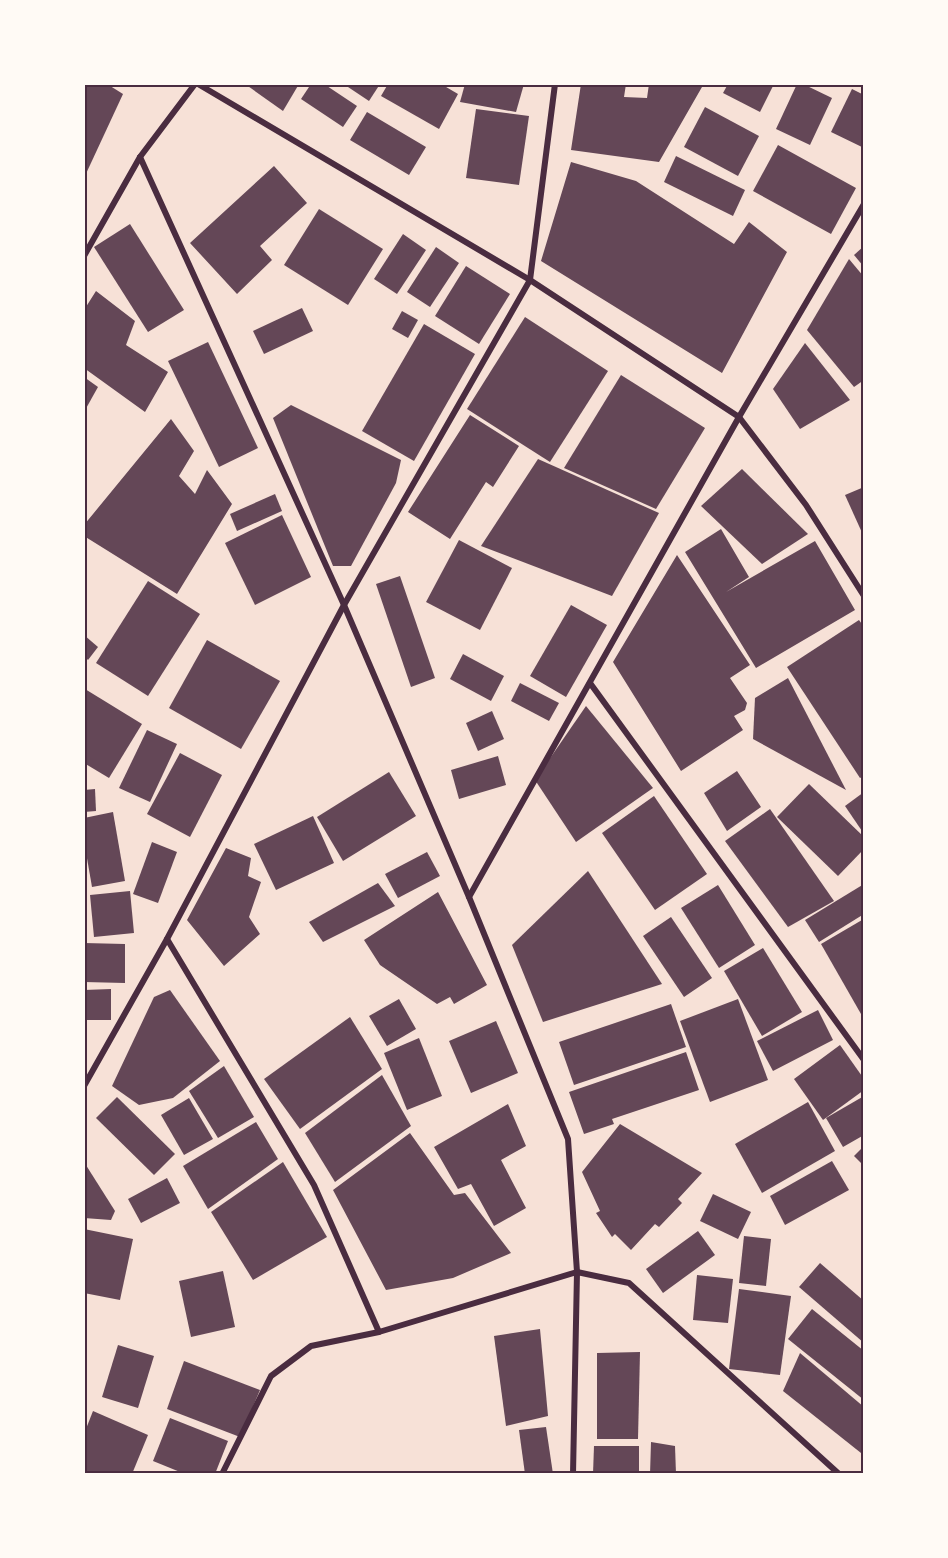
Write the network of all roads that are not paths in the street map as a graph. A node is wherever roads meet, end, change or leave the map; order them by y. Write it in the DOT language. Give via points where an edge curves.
graph roads {
  1 [pos="197,84"];
  2 [pos="555,84"];
  3 [pos="140,157"];
  4 [pos="864,204"];
  5 [pos="84,256"];
  6 [pos="530,280"];
  7 [pos="739,417"];
  8 [pos="864,596"];
  9 [pos="344,605"];
  10 [pos="590,683"];
  11 [pos="469,897"];
  12 [pos="167,939"];
  13 [pos="864,1060"];
  14 [pos="85,1081"];
  15 [pos="577,1272"];
  16 [pos="379,1332"];
  17 [pos="222,1474"];
  18 [pos="573,1474"];
  19 [pos="839,1474"];
  1 -- 3 [label="street"];
  1 -- 6 [label="street"];
  2 -- 6 [label="street"];
  3 -- 5 [label="street"];
  3 -- 9 [label="street"];
  4 -- 7 [label="street"];
  6 -- 7 [label="street"];
  6 -- 9 [label="street"];
  7 -- 8 [label="street" via="806,505"];
  7 -- 10 [label="street"];
  9 -- 11 [label="street"];
  9 -- 12 [label="street"];
  10 -- 11 [label="street"];
  10 -- 13 [label="street"];
  11 -- 15 [label="street" via="568,1139"];
  12 -- 14 [label="street"];
  12 -- 16 [label="street" via="314,1185"];
  15 -- 16 [label="street"];
  15 -- 18 [label="street"];
  15 -- 19 [label="street" via="629,1283"];
  16 -- 17 [label="street" via="310,1346 271,1376"];
}
